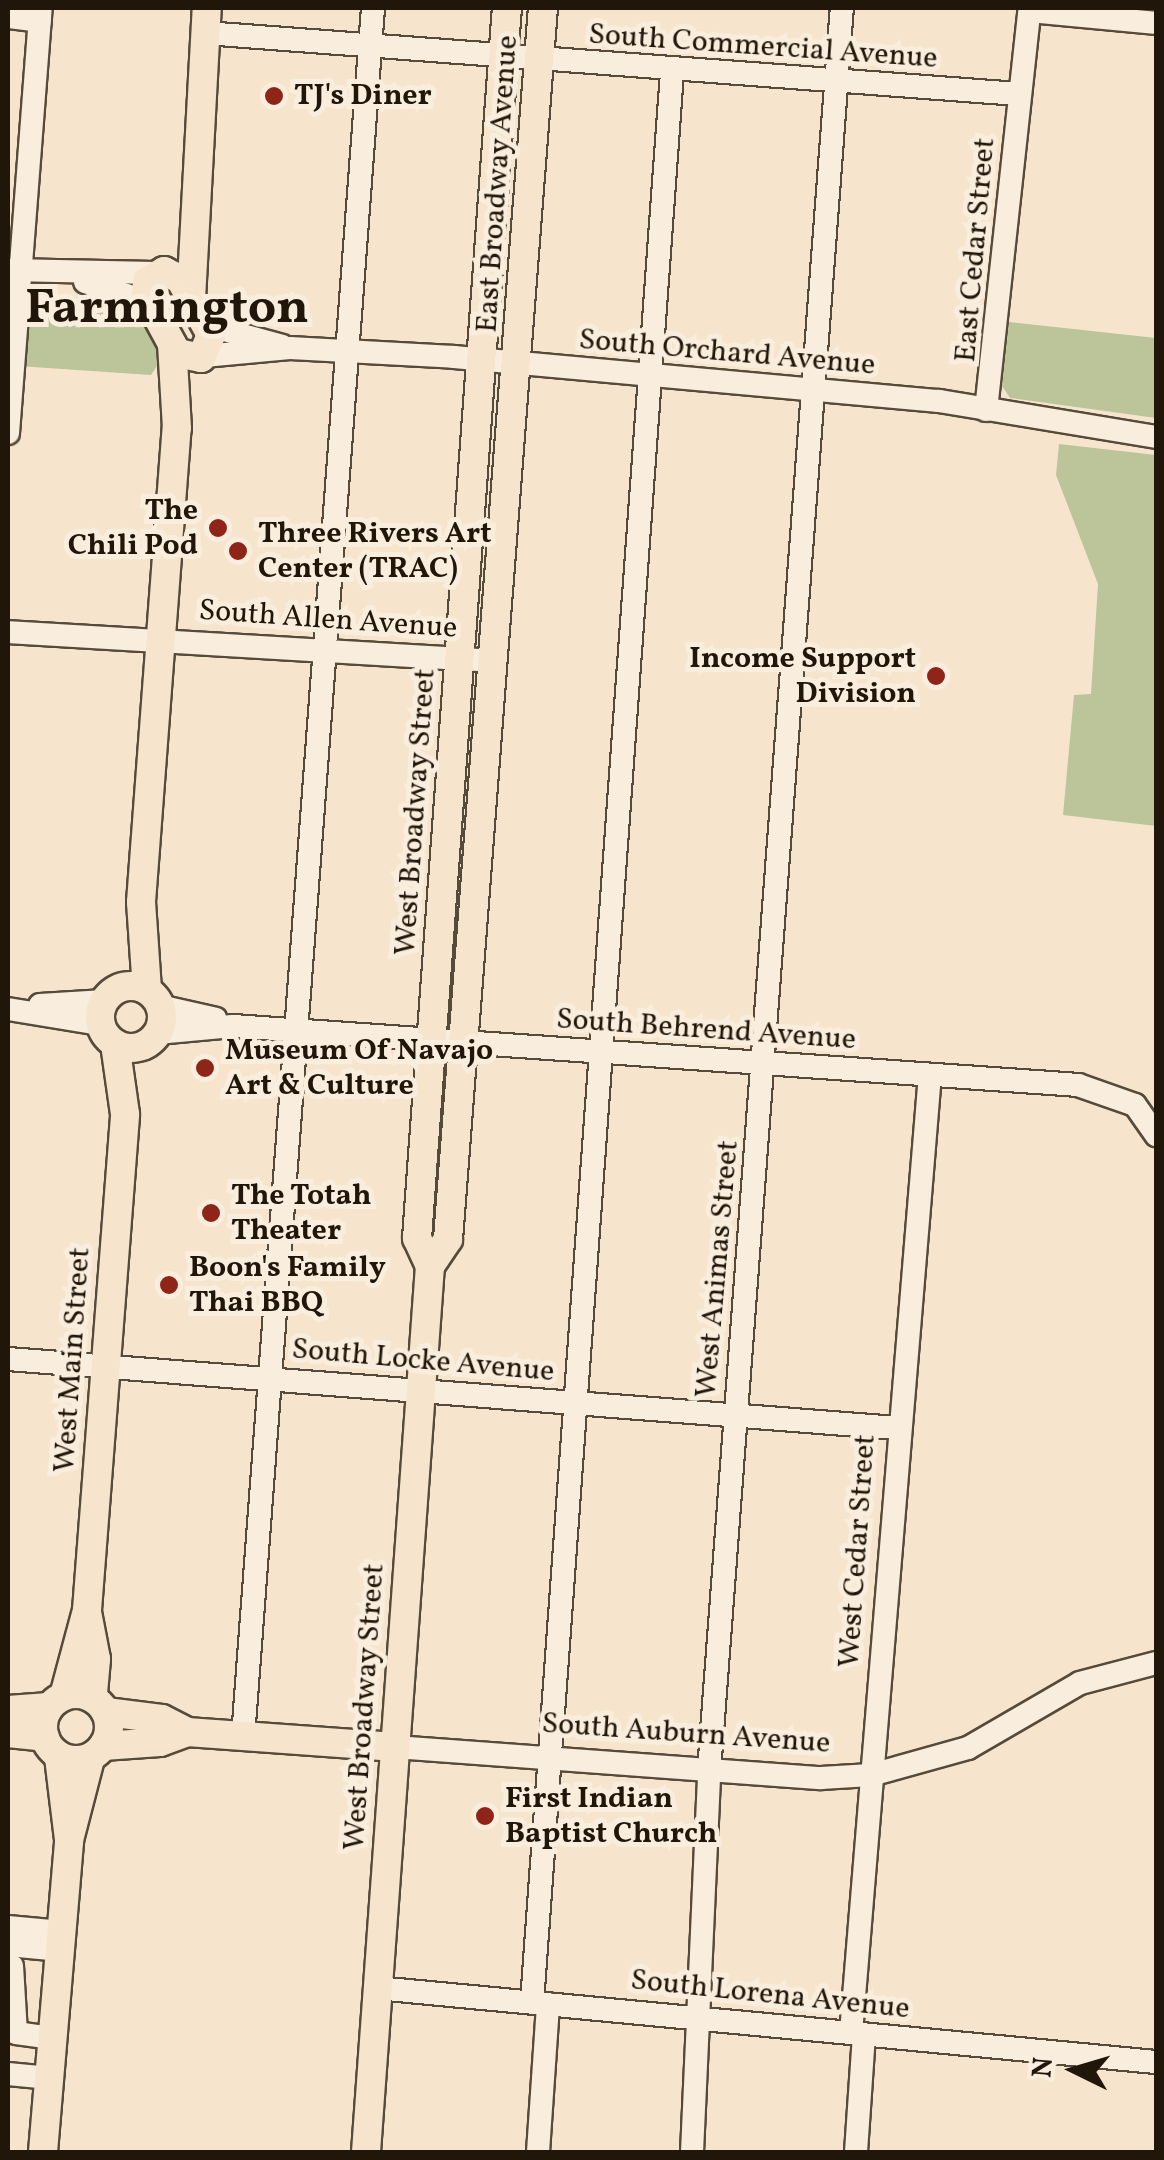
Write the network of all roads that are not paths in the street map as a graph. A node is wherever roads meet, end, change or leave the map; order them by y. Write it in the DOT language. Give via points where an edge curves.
graph roads {
  1 [pos="374,8"];
  2 [pos="507,8"];
  3 [pos="544,8"];
  4 [pos="842,8"];
  5 [pos="1030,9"];
  6 [pos="40,14"];
  7 [pos="8,18"];
  8 [pos="206,20"];
  9 [pos="1156,24"];
  10 [pos="371,47"];
  11 [pos="504,60"];
  12 [pos="539,63"];
  13 [pos="672,70"];
  14 [pos="836,80"];
  15 [pos="1019,94"];
  16 [pos="194,189"];
  17 [pos="13,270"];
  18 [pos="160,272"];
  19 [pos="52,274"];
  20 [pos="191,299"];
  21 [pos="149,302"];
  22 [pos="206,325"];
  23 [pos="172,344"];
  24 [pos="290,348"];
  25 [pos="346,350"];
  26 [pos="203,357"];
  27 [pos="481,360"];
  28 [pos="517,366"];
  29 [pos="652,377"];
  30 [pos="814,390"];
  31 [pos="986,410"];
  32 [pos="177,428"];
  33 [pos="8,433"];
  34 [pos="1156,437"];
  35 [pos="8,632"];
  36 [pos="160,640"];
  37 [pos="322,650"];
  38 [pos="460,659"];
  39 [pos="493,661"];
  40 [pos="140,902"];
  41 [pos="15,1009"];
  42 [pos="110,1014"];
  43 [pos="152,1018"];
  44 [pos="294,1031"];
  45 [pos="432,1041"];
  46 [pos="462,1043"];
  47 [pos="604,1054"];
  48 [pos="766,1066"];
  49 [pos="930,1075"];
  50 [pos="125,1114"];
  51 [pos="1156,1135"];
  52 [pos="430,1266"];
  53 [pos="8,1359"];
  54 [pos="106,1365"];
  55 [pos="269,1378"];
  56 [pos="420,1392"];
  57 [pos="575,1405"];
  58 [pos="736,1417"];
  59 [pos="897,1428"];
  60 [pos="87,1610"];
  61 [pos="1156,1663"];
  62 [pos="57,1702"];
  63 [pos="100,1705"];
  64 [pos="8,1710"];
  65 [pos="187,1732"];
  66 [pos="8,1734"];
  67 [pos="244,1736"];
  68 [pos="52,1747"];
  69 [pos="395,1747"];
  70 [pos="96,1752"];
  71 [pos="550,1759"];
  72 [pos="709,1771"];
  73 [pos="871,1775"];
  74 [pos="70,1840"];
  75 [pos="8,1927"];
  76 [pos="62,1941"];
  77 [pos="10,1955"];
  78 [pos="377,1988"];
  79 [pos="540,2003"];
  80 [pos="696,2018"];
  81 [pos="858,2034"];
  82 [pos="54,2038"];
  83 [pos="1156,2062"];
  84 [pos="8,2074"];
  85 [pos="50,2078"];
  86 [pos="42,2152"];
  87 [pos="366,2152"];
  88 [pos="538,2152"];
  89 [pos="692,2152"];
  90 [pos="856,2152"];
  1 -- 10 [label="street"];
  2 -- 11 [label="main road, East Broadway Avenue"];
  3 -- 12 [label="main road, East Broadway Avenue"];
  4 -- 14 [label="street, West Animas Street"];
  5 -- 9 [label="street"];
  5 -- 15 [label="street, East Cedar Street"];
  6 -- 7 [label="street"];
  6 -- 17 [label="street"];
  8 -- 10 [label="street, South Commercial Avenue"];
  8 -- 16 [label="main road"];
  10 -- 11 [label="street, South Commercial Avenue"];
  10 -- 25 [label="street"];
  11 -- 12 [label="street, South Commercial Avenue"];
  11 -- 27 [label="main road, East Broadway Avenue"];
  12 -- 13 [label="street, South Commercial Avenue"];
  12 -- 28 [label="main road, East Broadway Avenue"];
  13 -- 14 [label="street, South Commercial Avenue"];
  13 -- 29 [label="street"];
  14 -- 15 [label="street, South Commercial Avenue"];
  14 -- 30 [label="street, West Animas Street"];
  15 -- 31 [label="street, East Cedar Street"];
  16 -- 18 [label="main road"];
  16 -- 20 [label="main road"];
  17 -- 19 [label="street"];
  17 -- 33 [label="street"];
  18 -- 19 [label="street"];
  18 -- 20 [label="main road" via="180,278"];
  18 -- 21 [label="main road" via="145,289"];
  19 -- 21 [label="street"];
  20 -- 22 [label="main road"];
  21 -- 23 [label="main road"];
  22 -- 24 [label="street, South Orchard Avenue"];
  22 -- 26 [label="main road, West Main Street" via="212,342"];
  23 -- 26 [label="main road" via="182,358"];
  23 -- 32 [label="main road, West Main Street"];
  24 -- 25 [label="street, South Orchard Avenue"];
  24 -- 26 [label="street, South Orchard Avenue"];
  25 -- 27 [label="street, South Orchard Avenue"];
  25 -- 37 [label="street"];
  26 -- 32 [label="main road, West Main Street"];
  27 -- 28 [label="street, South Orchard Avenue"];
  27 -- 38 [label="main road, West Broadway Street"];
  28 -- 29 [label="street, South Orchard Avenue"];
  28 -- 39 [label="main road, West Broadway Street"];
  29 -- 30 [label="street, South Orchard Avenue"];
  29 -- 47 [label="street"];
  30 -- 31 [label="street, South Orchard Avenue"];
  30 -- 48 [label="street, West Animas Street"];
  31 -- 34 [label="street, South Orchard Avenue"];
  32 -- 36 [label="main road, West Main Street"];
  35 -- 36 [label="street, South Allen Avenue"];
  36 -- 37 [label="street, South Allen Avenue"];
  36 -- 40 [label="main road, West Main Street"];
  37 -- 38 [label="street, South Allen Avenue"];
  37 -- 44 [label="street"];
  38 -- 39 [label="street, South Allen Avenue"];
  38 -- 45 [label="main road, West Broadway Street"];
  39 -- 46 [label="main road, West Broadway Street"];
  40 -- 42 [label="main road, West Main Street"];
  40 -- 43 [label="main road, West Main Street"];
  41 -- 42 [label="street"];
  42 -- 43 [label="main road"];
  42 -- 43 [label="main road"];
  42 -- 50 [label="main road, West Main Street"];
  43 -- 44 [label="street, South Behrend Avenue"];
  43 -- 50 [label="main road, West Main Street"];
  44 -- 45 [label="street, South Behrend Avenue"];
  44 -- 55 [label="street"];
  45 -- 46 [label="street, South Behrend Avenue"];
  45 -- 52 [label="main road, West Broadway Street" via="417,1238"];
  46 -- 47 [label="street, South Behrend Avenue"];
  46 -- 52 [label="main road, West Broadway Street" via="448,1239"];
  47 -- 48 [label="street, South Behrend Avenue"];
  47 -- 57 [label="street"];
  48 -- 49 [label="street, South Behrend Avenue"];
  48 -- 58 [label="street, West Animas Street"];
  49 -- 51 [label="street, South Behrend Avenue" via="1106,1091 1135,1105"];
  49 -- 59 [label="street, West Cedar Street"];
  50 -- 54 [label="main road, West Main Street"];
  52 -- 56 [label="main road, West Broadway Street"];
  53 -- 54 [label="street, South Locke Avenue"];
  54 -- 55 [label="street, South Locke Avenue"];
  54 -- 60 [label="main road, West Main Street"];
  55 -- 56 [label="street, South Locke Avenue"];
  55 -- 67 [label="street"];
  56 -- 57 [label="street, South Locke Avenue"];
  56 -- 69 [label="main road, West Broadway Street"];
  57 -- 58 [label="street, South Locke Avenue"];
  57 -- 71 [label="street"];
  58 -- 59 [label="street, South Locke Avenue"];
  58 -- 72 [label="street, West Animas Street"];
  59 -- 73 [label="street, West Cedar Street"];
  60 -- 62 [label="main road, West Main Street"];
  60 -- 63 [label="main road, West Main Street"];
  61 -- 73 [label="street, South Auburn Avenue" via="1080,1683 968,1748"];
  62 -- 63 [label="main road, South Auburn Avenue"];
  62 -- 64 [label="main road, South Auburn Avenue"];
  62 -- 68 [label="main road, West Main Street"];
  63 -- 65 [label="main road, South Auburn Avenue" via="162,1719"];
  63 -- 70 [label="main road, West Main Street"];
  65 -- 67 [label="main road, South Auburn Avenue"];
  65 -- 70 [label="main road, South Auburn Avenue"];
  66 -- 68 [label="main road, South Auburn Avenue"];
  67 -- 69 [label="main road, South Auburn Avenue"];
  68 -- 70 [label="main road, South Auburn Avenue"];
  68 -- 74 [label="main road"];
  69 -- 71 [label="street, South Auburn Avenue"];
  69 -- 78 [label="main road, West Broadway Street"];
  70 -- 74 [label="main road"];
  71 -- 72 [label="street, South Auburn Avenue"];
  71 -- 79 [label="street"];
  72 -- 73 [label="street, South Auburn Avenue"];
  72 -- 80 [label="street, West Animas Street"];
  73 -- 81 [label="street, West Cedar Street"];
  74 -- 76 [label="main road"];
  75 -- 76 [label="street"];
  76 -- 77 [label="street"];
  76 -- 82 [label="main road"];
  77 -- 82 [label="street" via="16,2032"];
  78 -- 79 [label="street, South Lorena Avenue"];
  78 -- 87 [label="main road, West Broadway Street"];
  79 -- 80 [label="street, South Lorena Avenue"];
  79 -- 88 [label="street"];
  80 -- 81 [label="street, South Lorena Avenue"];
  80 -- 89 [label="street, West Animas Street"];
  81 -- 83 [label="street, South Lorena Avenue"];
  81 -- 90 [label="street, West Cedar Street"];
  82 -- 85 [label="main road"];
  84 -- 85 [label="street"];
  85 -- 86 [label="main road"];
}
